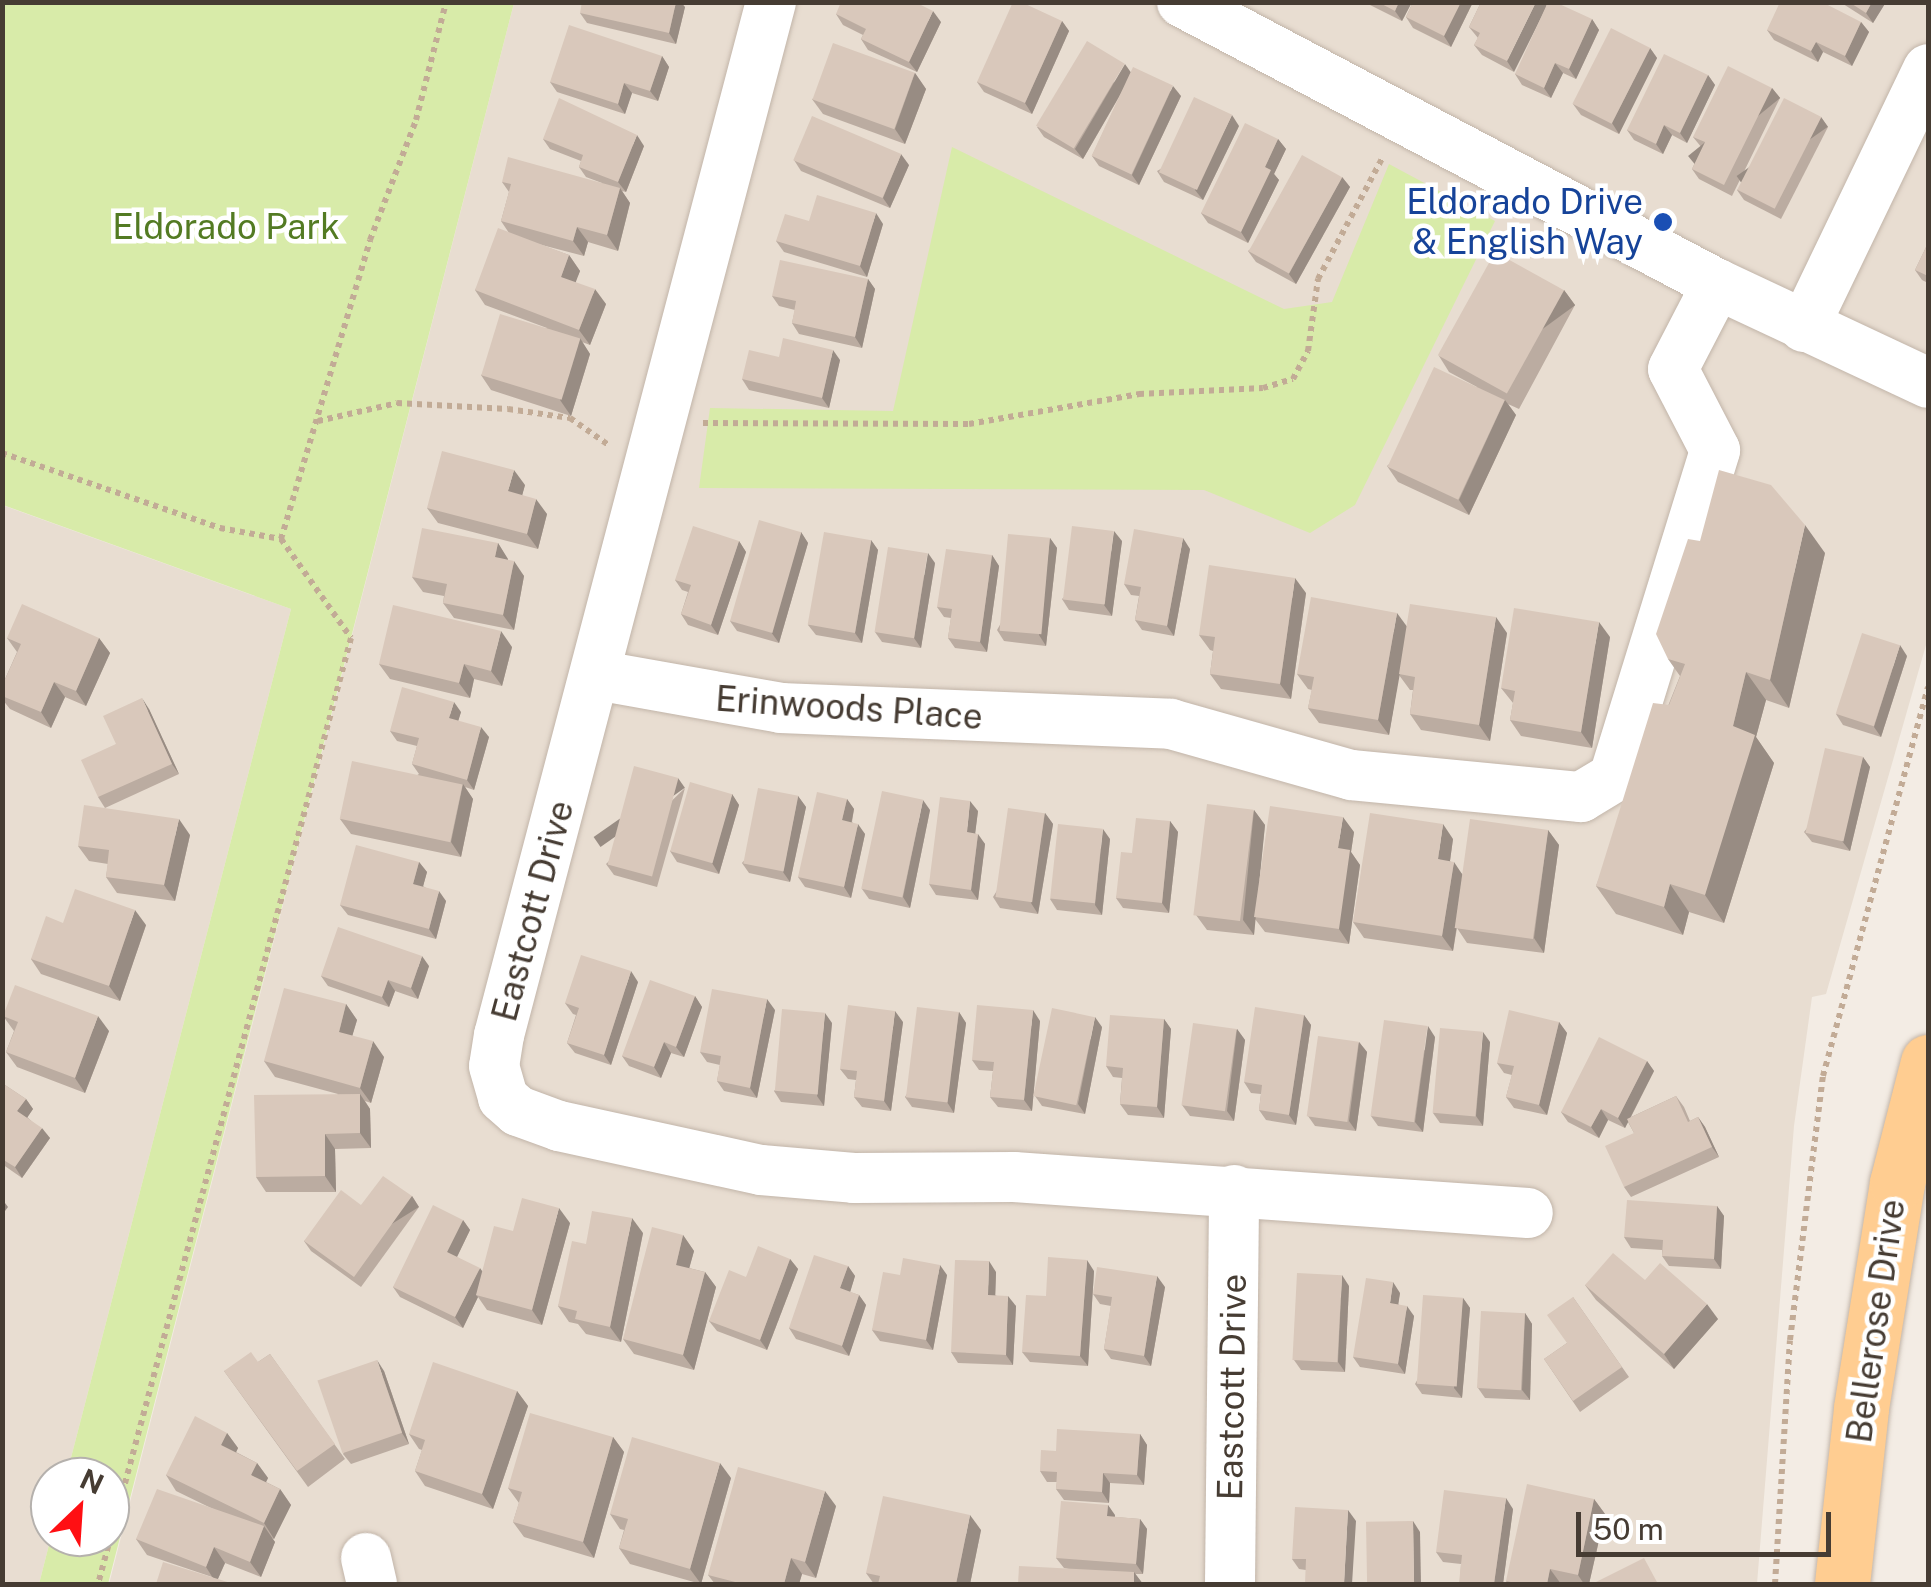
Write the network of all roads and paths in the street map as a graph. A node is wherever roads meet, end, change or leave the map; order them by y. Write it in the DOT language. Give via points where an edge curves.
graph roads {
  1 [pos="446,2"];
  2 [pos="771,2"];
  3 [pos="1182,2"];
  4 [pos="1928,69"];
  5 [pos="1384,157"];
  6 [pos="1718,284"];
  7 [pos="1804,327"];
  8 [pos="1928,383"];
  9 [pos="316,422"];
  10 [pos="698,422"];
  11 [pos="610,446"];
  12 [pos="2,453"];
  13 [pos="281,539"];
  14 [pos="596,676"];
  15 [pos="1928,687"];
  16 [pos="1928,1062"];
  17 [pos="1234,1190"];
  18 [pos="1528,1213"];
  19 [pos="98,1584"];
  20 [pos="1230,1584"];
  21 [pos="1776,1584"];
  22 [pos="1842,1584"];
  1 -- 9 [label="path" via="416,120 370,240"];
  2 -- 14 [label="street, Eastcott Drive"];
  3 -- 6 [label="street"];
  4 -- 7 [label="street"];
  5 -- 10 [label="path" via="1318,279 1308,351 1293,379 1264,388 1140,394 969,424"];
  6 -- 7 [label="street"];
  6 -- 14 [label="street, Erinwoods Place" via="1673,368 1715,450 1614,777 1582,797 1350,775 1171,724 781,708"];
  7 -- 8 [label="street"];
  9 -- 11 [label="path" via="397,402 508,409 570,418"];
  9 -- 13 [label="path"];
  12 -- 13 [label="path" via="220,528"];
  13 -- 19 [label="path" via="351,638"];
  14 -- 17 [label="street, Eastcott Drive" via="498,1035 496,1082 518,1112 667,1153 761,1170"];
  15 -- 21 [label="path" via="1823,1076 1790,1340"];
  16 -- 22 [label="main road, Bellerose Drive" via="1897,1184 1861,1408"];
  17 -- 18 [label="street, Eastcott Drive"];
  17 -- 20 [label="street, Eastcott Drive"];
}
